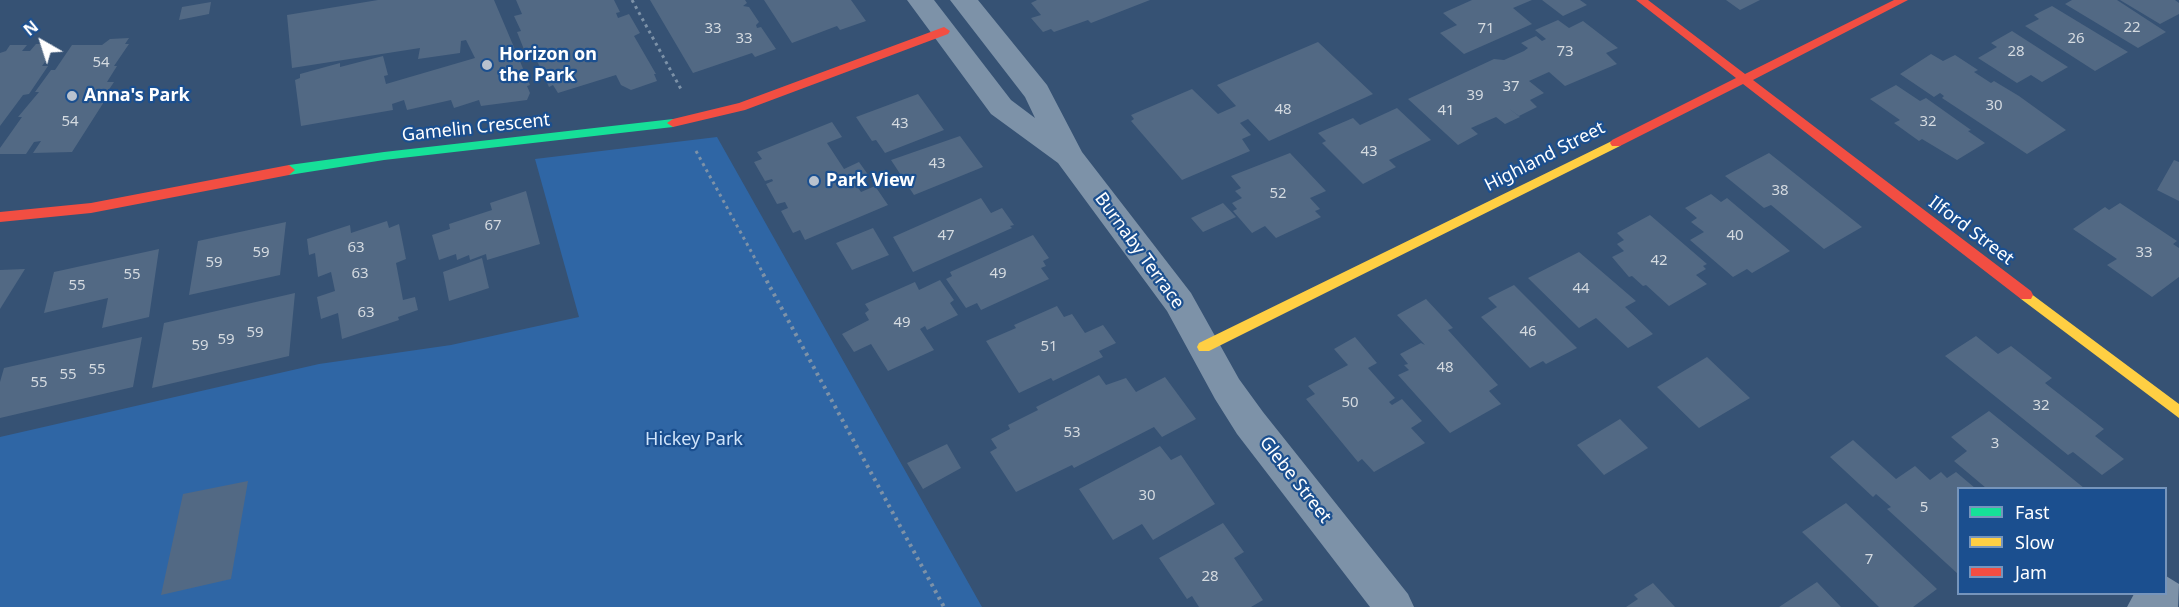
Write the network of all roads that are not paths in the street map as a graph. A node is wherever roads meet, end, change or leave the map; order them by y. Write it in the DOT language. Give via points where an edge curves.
graph roads {
  1 [pos="920,0"];
  2 [pos="963,0"];
  3 [pos="1641,0"];
  4 [pos="1903,0"];
  5 [pos="944,31"];
  6 [pos="1742,78"];
  7 [pos="1070,158"];
  8 [pos="0,217"];
  9 [pos="1204,347"];
  10 [pos="2179,412"];
  11 [pos="2179,581"];
  12 [pos="2167,591"];
  13 [pos="2162,595"];
  14 [pos="1394,607"];
  15 [pos="2147,607"];
  1 -- 5 [label="street, Burnaby Terrace"];
  2 -- 7 [label="street, Burnaby Terrace" via="1037,92"];
  3 -- 6 [label="street, Ilford Street"];
  4 -- 6 [label="street, Highland Street"];
  5 -- 7 [label="street, Burnaby Terrace" via="1001,107"];
  5 -- 8 [label="street, Gamelin Crescent" via="741,107 690,121 384,156 251,176 91,208"];
  6 -- 9 [label="street, Highland Street"];
  6 -- 10 [label="street, Ilford Street"];
  7 -- 9 [label="street, Burnaby Terrace" via="1179,302"];
  9 -- 14 [label="street, Glebe Street" via="1250,423"];
  11 -- 12 [label="street"];
  13 -- 15 [label="street"];
}
